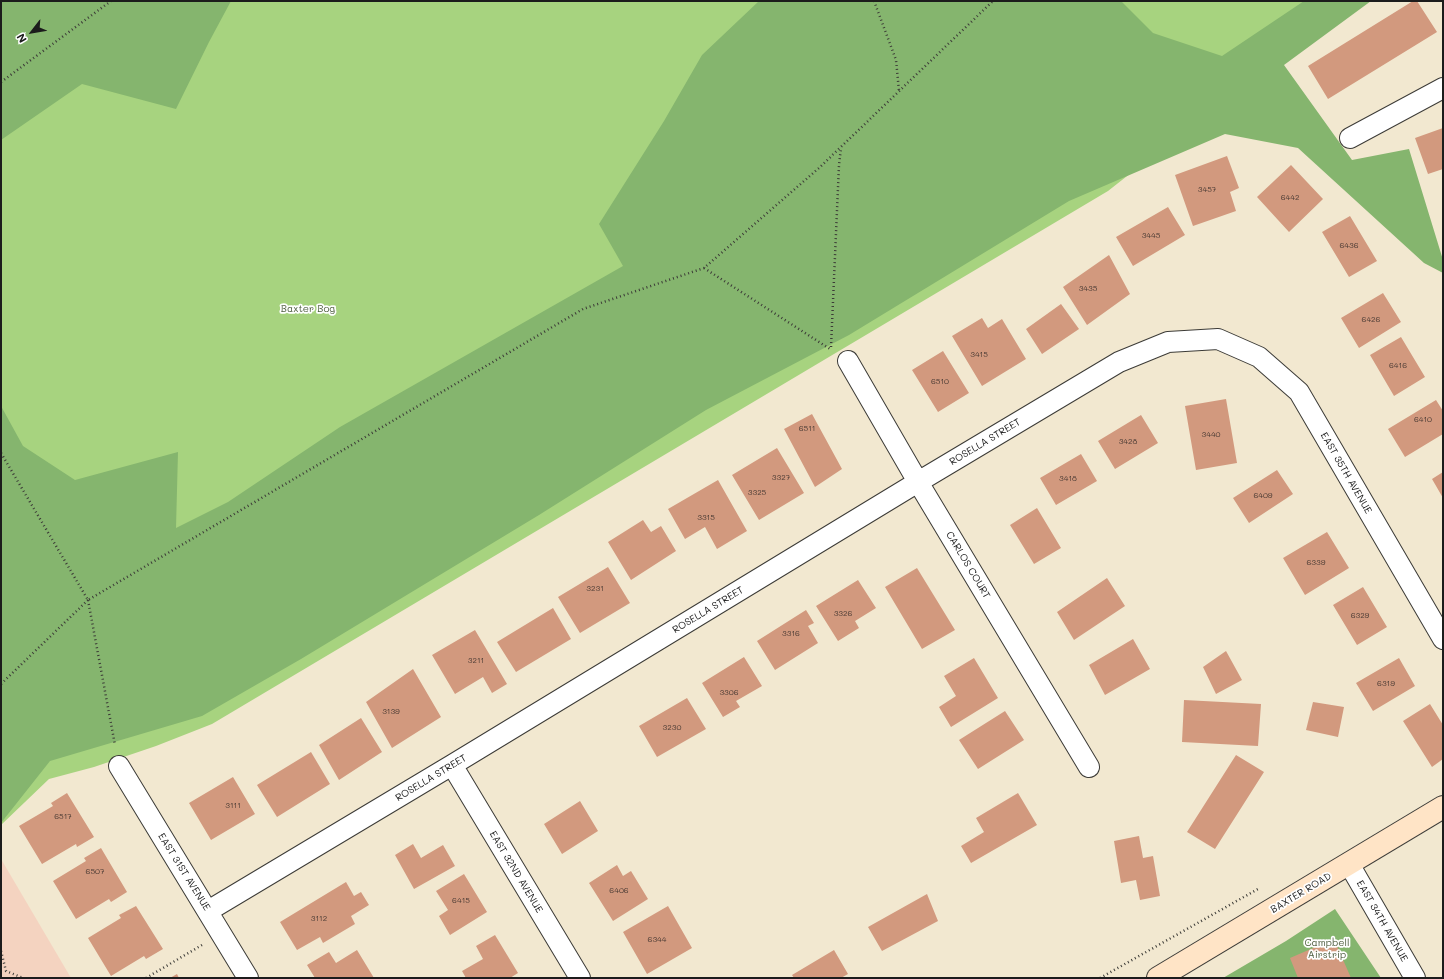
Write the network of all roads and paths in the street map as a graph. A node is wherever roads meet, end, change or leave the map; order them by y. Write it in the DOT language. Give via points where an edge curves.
graph roads {
  1 [pos="111,1"];
  2 [pos="874,1"];
  3 [pos="993,1"];
  4 [pos="1,82"];
  5 [pos="1443,88"];
  6 [pos="899,92"];
  7 [pos="1350,138"];
  8 [pos="841,148"];
  9 [pos="704,268"];
  10 [pos="1218,339"];
  11 [pos="848,361"];
  12 [pos="1,453"];
  13 [pos="918,482"];
  14 [pos="88,600"];
  15 [pos="1443,639"];
  16 [pos="1,684"];
  17 [pos="452,765"];
  18 [pos="119,766"];
  19 [pos="1089,767"];
  20 [pos="1443,807"];
  21 [pos="1349,864"];
  22 [pos="1265,885"];
  23 [pos="208,910"];
  24 [pos="222,934"];
  25 [pos="1,951"];
  26 [pos="23,978"];
  27 [pos="146,978"];
  28 [pos="248,978"];
  29 [pos="580,978"];
  30 [pos="1100,978"];
  31 [pos="1158,978"];
  32 [pos="1415,978"];
  1 -- 4 [label="path"];
  2 -- 6 [label="path" via="896,60"];
  3 -- 6 [label="path"];
  5 -- 7 [label="street"];
  6 -- 8 [label="path"];
  8 -- 9 [label="path"];
  8 -- 9 [label="path" via="838,165 831,350"];
  9 -- 14 [label="path" via="583,309"];
  10 -- 13 [label="street, ROSELLA STREET" via="1168,342 1119,362"];
  10 -- 15 [label="street, EAST 35TH AVENUE" via="1259,357 1299,392"];
  11 -- 13 [label="street, CARLOS COURT"];
  12 -- 14 [label="path"];
  13 -- 17 [label="street, ROSELLA STREET"];
  13 -- 19 [label="street, CARLOS COURT"];
  14 -- 16 [label="path"];
  14 -- 18 [label="path"];
  17 -- 23 [label="street, ROSELLA STREET"];
  17 -- 29 [label="street, EAST 32ND AVENUE"];
  18 -- 23 [label="street, EAST 31ST AVENUE"];
  20 -- 21 [label="street, BAXTER ROAD"];
  21 -- 31 [label="street, BAXTER ROAD"];
  21 -- 32 [label="street, EAST 34TH AVENUE"];
  22 -- 30 [label="path"];
  23 -- 24 [label="street, EAST 31ST AVENUE"];
  24 -- 27 [label="path"];
  24 -- 28 [label="street, EAST 31ST AVENUE"];
  25 -- 26 [label="path" via="6,972"];
}
